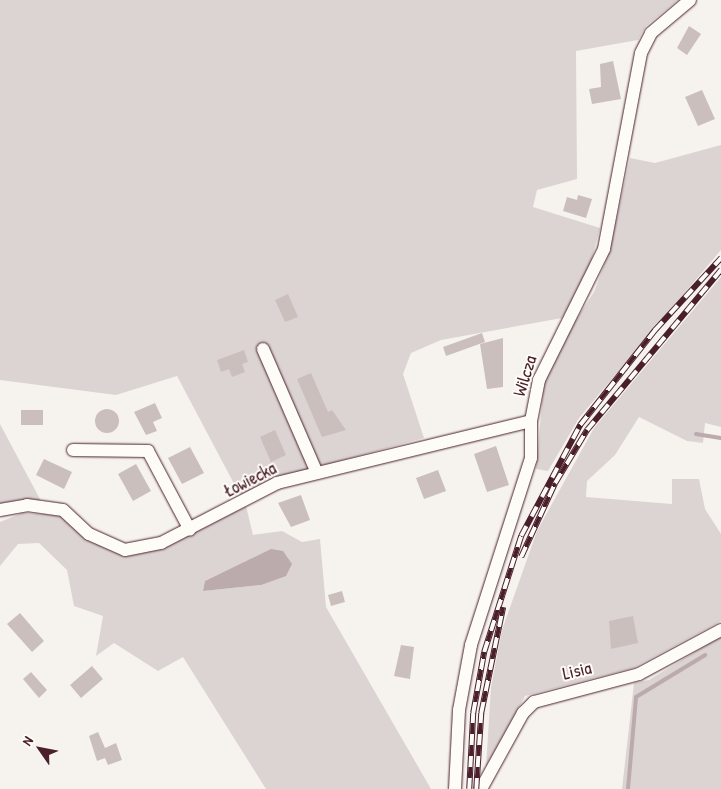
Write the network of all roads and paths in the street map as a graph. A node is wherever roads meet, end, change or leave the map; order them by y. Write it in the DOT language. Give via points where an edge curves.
graph roads {
  1 [pos="690,0"];
  2 [pos="263,349"];
  3 [pos="531,421"];
  4 [pos="73,450"];
  5 [pos="316,471"];
  6 [pos="0,510"];
  7 [pos="190,530"];
  8 [pos="721,630"];
  9 [pos="455,789"];
  10 [pos="481,789"];
  1 -- 3 [label="street, Wilcza" via="651,33 641,53 604,249 547,360"];
  2 -- 5 [label="street"];
  3 -- 5 [label="street, Łowiecka"];
  3 -- 9 [label="street, Wilcza" via="531,458 524,485 488,582 471,645 459,710"];
  4 -- 7 [label="street" via="148,451"];
  5 -- 7 [label="street, Łowiecka" via="277,483"];
  6 -- 7 [label="street, Łowiecka" via="27,505 64,510 89,534 125,550 161,543"];
  8 -- 10 [label="street, Lisia" via="639,674 534,702 523,713"];
}
